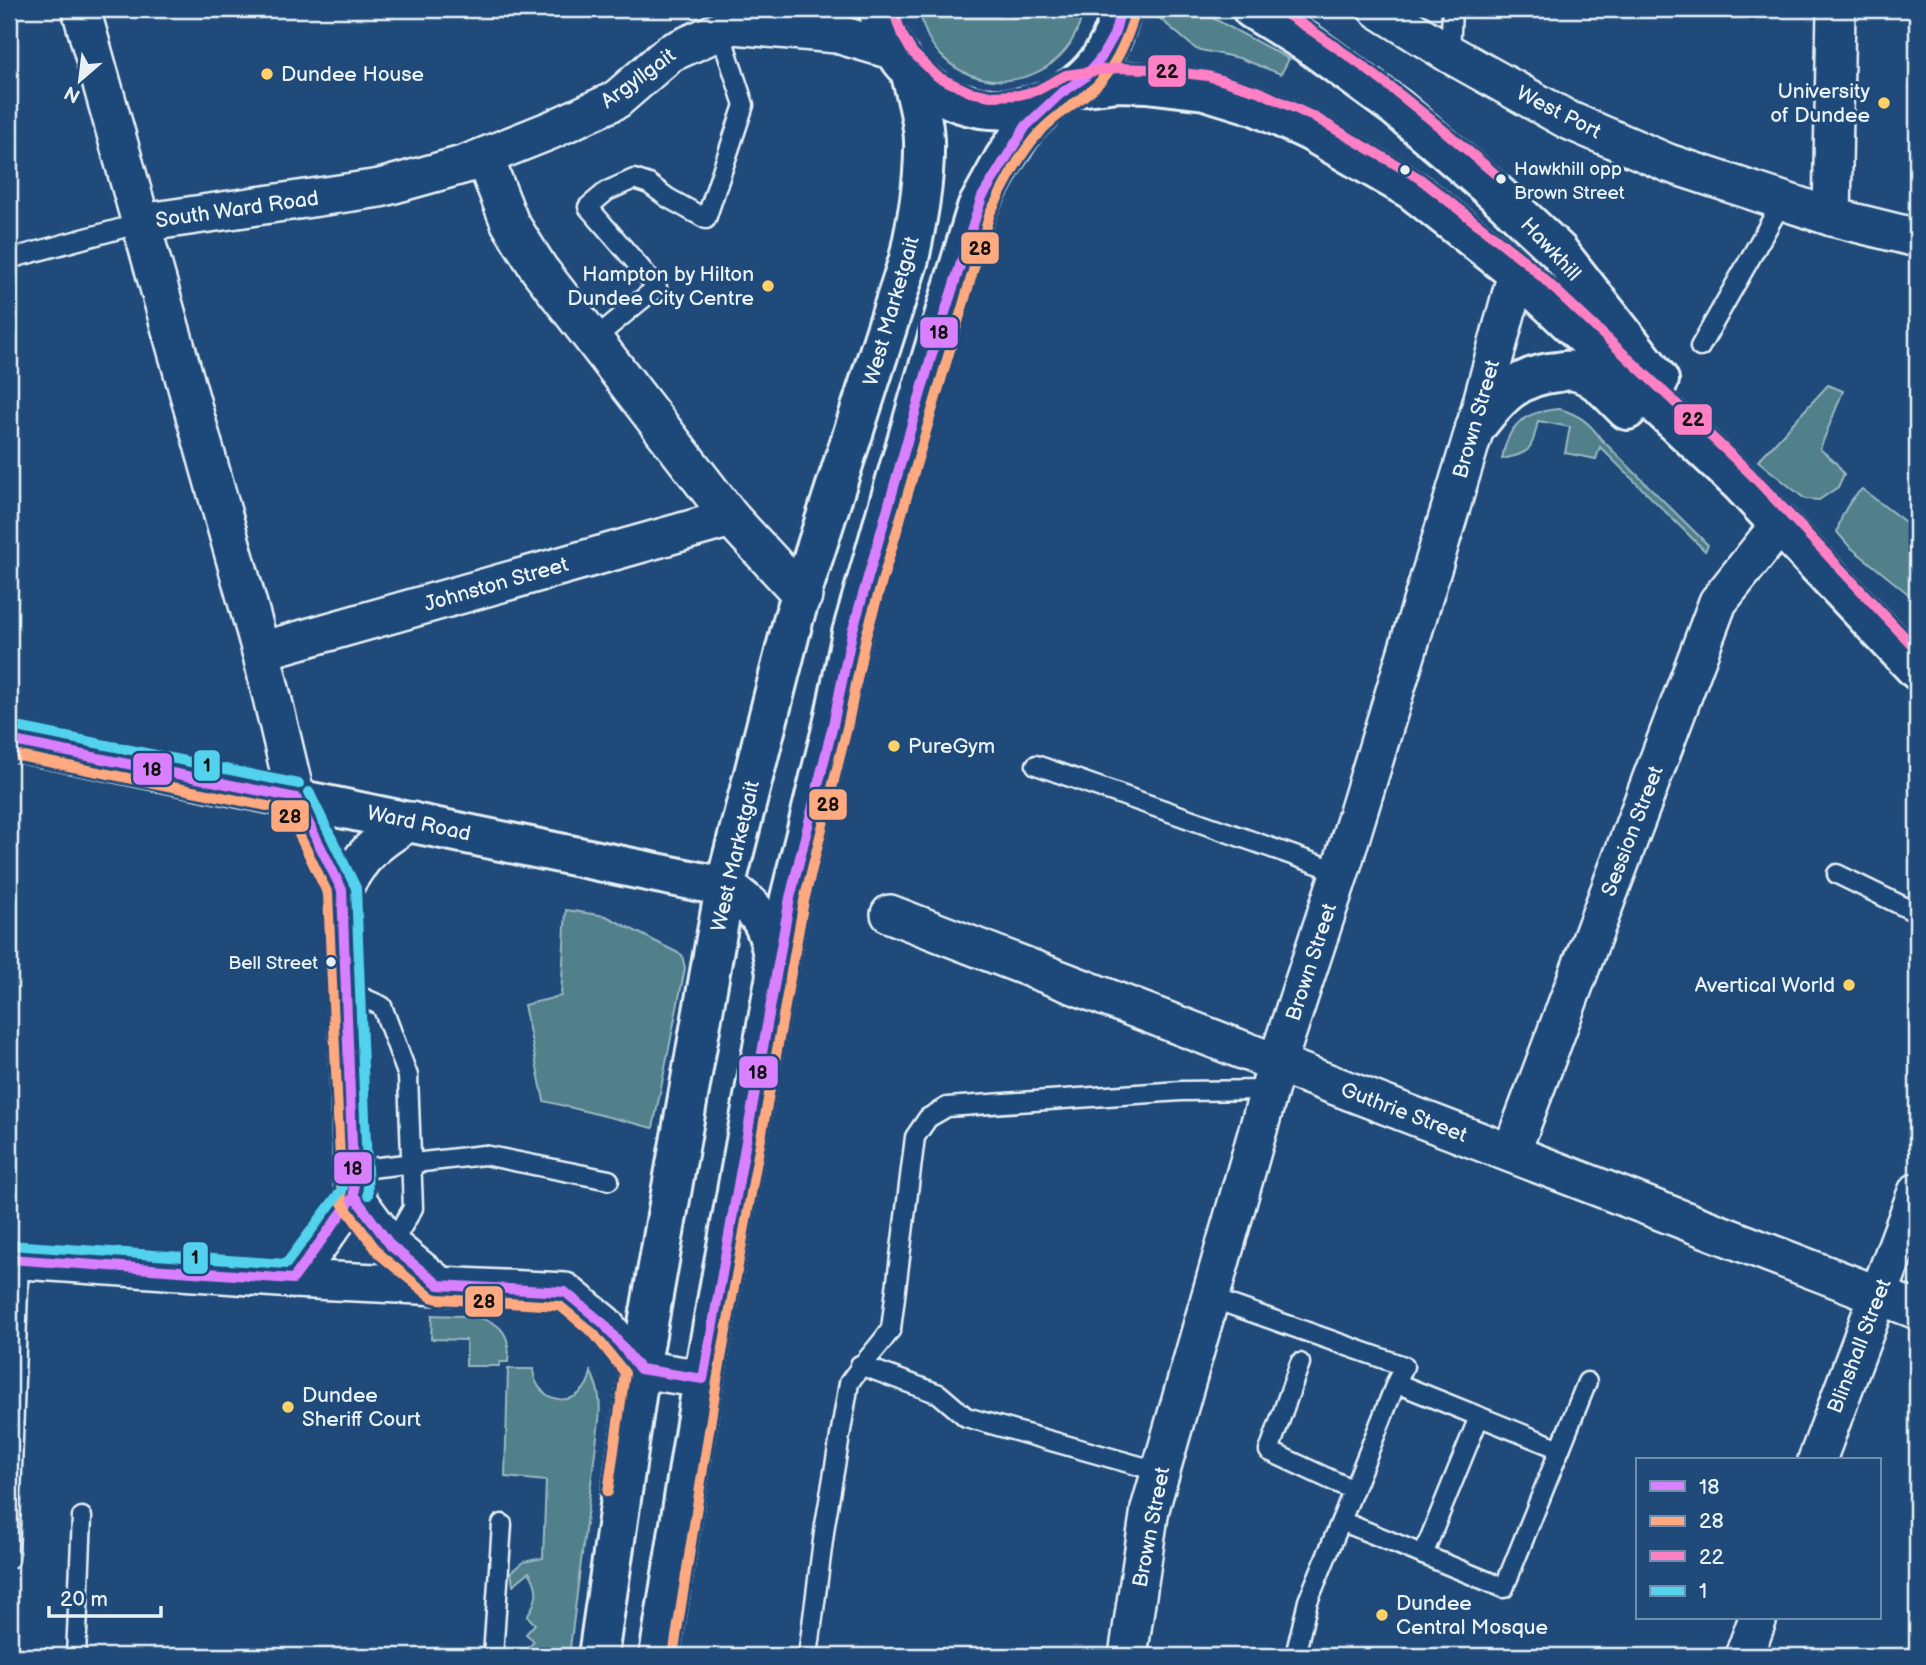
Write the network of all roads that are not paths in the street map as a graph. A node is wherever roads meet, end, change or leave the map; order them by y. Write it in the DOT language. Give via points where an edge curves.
graph roads {
  1 [pos="81,9"];
  2 [pos="878,9"];
  3 [pos="1121,9"];
  4 [pos="1252,9"];
  5 [pos="1378,9"];
  6 [pos="1452,9"];
  7 [pos="1836,9"];
  8 [pos="737,22"];
  9 [pos="1450,54"];
  10 [pos="903,61"];
  11 [pos="1065,91"];
  12 [pos="475,160"];
  13 [pos="1783,202"];
  14 [pos="1832,217"];
  15 [pos="141,223"];
  16 [pos="1917,238"];
  17 [pos="9,259"];
  18 [pos="1517,273"];
  19 [pos="594,339"];
  20 [pos="1700,347"];
  21 [pos="1475,428"];
  22 [pos="1740,483"];
  23 [pos="731,517"];
  24 [pos="1780,524"];
  25 [pos="803,596"];
  26 [pos="261,650"];
  27 [pos="1917,670"];
  28 [pos="9,740"];
  29 [pos="1036,765"];
  30 [pos="296,797"];
  31 [pos="411,821"];
  32 [pos="1340,872"];
  33 [pos="1837,874"];
  34 [pos="725,887"];
  35 [pos="342,890"];
  36 [pos="1917,913"];
  37 [pos="890,914"];
  38 [pos="776,972"];
  39 [pos="345,990"];
  40 [pos="1273,1077"];
  41 [pos="1511,1153"];
  42 [pos="412,1163"];
  43 [pos="609,1180"];
  44 [pos="353,1183"];
  45 [pos="1917,1192"];
  46 [pos="391,1246"];
  47 [pos="14,1259"];
  48 [pos="293,1279"];
  49 [pos="439,1285"];
  50 [pos="1879,1294"];
  51 [pos="1210,1298"];
  52 [pos="1917,1310"];
  53 [pos="1300,1363"];
  54 [pos="860,1365"];
  55 [pos="640,1369"];
  56 [pos="703,1379"];
  57 [pos="1587,1382"];
  58 [pos="1396,1383"];
  59 [pos="1479,1417"];
  60 [pos="1560,1449"];
  61 [pos="1818,1458"];
  62 [pos="1161,1472"];
  63 [pos="1353,1490"];
  64 [pos="82,1517"];
  65 [pos="1340,1521"];
  66 [pos="502,1524"];
  67 [pos="1423,1555"];
  68 [pos="9,1559"];
  69 [pos="1757,1620"];
  70 [pos="76,1656"];
  71 [pos="493,1656"];
  72 [pos="598,1656"];
  73 [pos="659,1656"];
  74 [pos="808,1656"];
  75 [pos="1128,1656"];
  76 [pos="1295,1656"];
  77 [pos="1744,1656"];
  1 -- 15 [label="street"];
  2 -- 10 [label="main road, West Marketgait" via="888,39"];
  3 -- 11 [label="main road" via="1101,58"];
  4 -- 22 [label="main road, Hawkhill" via="1397,108 1558,251"];
  5 -- 9 [label="street, West Port"];
  6 -- 9 [label="lane"];
  7 -- 14 [label="street"];
  8 -- 10 [label="street, Argyllgait" via="837,34"];
  8 -- 12 [label="street, Argyllgait" via="670,52 616,100"];
  8 -- 19 [label="lane" via="744,105 706,219 634,179 607,191 588,207 657,287"];
  9 -- 13 [label="street, West Port" via="1568,120 1668,163"];
  10 -- 11 [label="main road" via="930,89 980,108 1021,108"];
  10 -- 25 [label="main road, West Marketgait" via="922,117 924,141 913,239"];
  11 -- 18 [label="main road, Hawkhill" via="1118,82 1147,83 1205,90 1254,105 1310,131 1412,190"];
  11 -- 38 [label="main road" via="1027,126 977,208 852,632"];
  12 -- 15 [label="street, South Ward Road" via="380,188"];
  12 -- 19 [label="street" via="539,269"];
  13 -- 14 [label="street, West Port"];
  13 -- 20 [label="lane"];
  14 -- 16 [label="street, West Port"];
  15 -- 17 [label="lane, South Ward Road"];
  15 -- 26 [label="street"];
  18 -- 21 [label="street, Brown Street"];
  18 -- 22 [label="main road, Hawkhill"];
  19 -- 23 [label="street"];
  21 -- 22 [label="main road" via="1496,400 1517,383 1574,370 1596,381 1638,420"];
  21 -- 32 [label="street, Brown Street"];
  22 -- 24 [label="main road, Hawkhill"];
  23 -- 25 [label="street"];
  23 -- 26 [label="street, Johnston Street"];
  24 -- 27 [label="main road, Hawkhill"];
  24 -- 41 [label="street, Session Street" via="1718,602"];
  25 -- 34 [label="main road, West Marketgait"];
  26 -- 30 [label="street"];
  28 -- 30 [label="main road, Ward Road"];
  29 -- 32 [label="lane"];
  30 -- 31 [label="main road, Ward Road"];
  30 -- 35 [label="street"];
  31 -- 34 [label="main road, Ward Road"];
  31 -- 35 [label="street" via="377,842 357,863"];
  32 -- 40 [label="street, Brown Street"];
  33 -- 36 [label="lane"];
  34 -- 38 [label="main road, Ward Road" via="750,904 765,923"];
  34 -- 55 [label="main road, West Marketgait"];
  35 -- 39 [label="street"];
  37 -- 40 [label="street, Guthrie Street"];
  38 -- 56 [label="main road"];
  39 -- 42 [label="lane" via="382,1006 408,1076"];
  39 -- 44 [label="street"];
  40 -- 41 [label="street, Guthrie Street"];
  40 -- 51 [label="street, Brown Street"];
  40 -- 54 [label="lane" via="1181,1091 947,1107 928,1118 915,1137 891,1329"];
  41 -- 50 [label="street, Guthrie Street"];
  42 -- 43 [label="lane" via="484,1155"];
  42 -- 44 [label="lane"];
  42 -- 46 [label="lane" via="413,1208"];
  44 -- 46 [label="street"];
  44 -- 48 [label="street"];
  45 -- 50 [label="street, Blinshall Street"];
  46 -- 49 [label="street"];
  47 -- 48 [label="street"];
  47 -- 68 [label="lane"];
  48 -- 49 [label="street"];
  49 -- 55 [label="street" via="565,1292 604,1324"];
  50 -- 52 [label="street, Guthrie Street"];
  50 -- 61 [label="street, Blinshall Street"];
  51 -- 58 [label="lane" via="1404,1366"];
  51 -- 62 [label="street, Brown Street"];
  53 -- 63 [label="lane" via="1269,1451"];
  54 -- 62 [label="lane" via="939,1394 966,1417"];
  54 -- 74 [label="lane" via="849,1383"];
  55 -- 56 [label="street"];
  55 -- 72 [label="main road, West Marketgait"];
  56 -- 73 [label="main road"];
  57 -- 60 [label="lane"];
  58 -- 59 [label="lane"];
  58 -- 63 [label="lane"];
  59 -- 60 [label="lane"];
  59 -- 67 [label="lane"];
  60 -- 67 [label="lane" via="1504,1588"];
  62 -- 75 [label="street, Brown Street" via="1150,1509"];
  63 -- 65 [label="lane"];
  64 -- 70 [label="lane"];
  65 -- 67 [label="lane"];
  65 -- 76 [label="lane" via="1308,1601"];
  66 -- 71 [label="lane"];
  69 -- 77 [label="street"];
}
